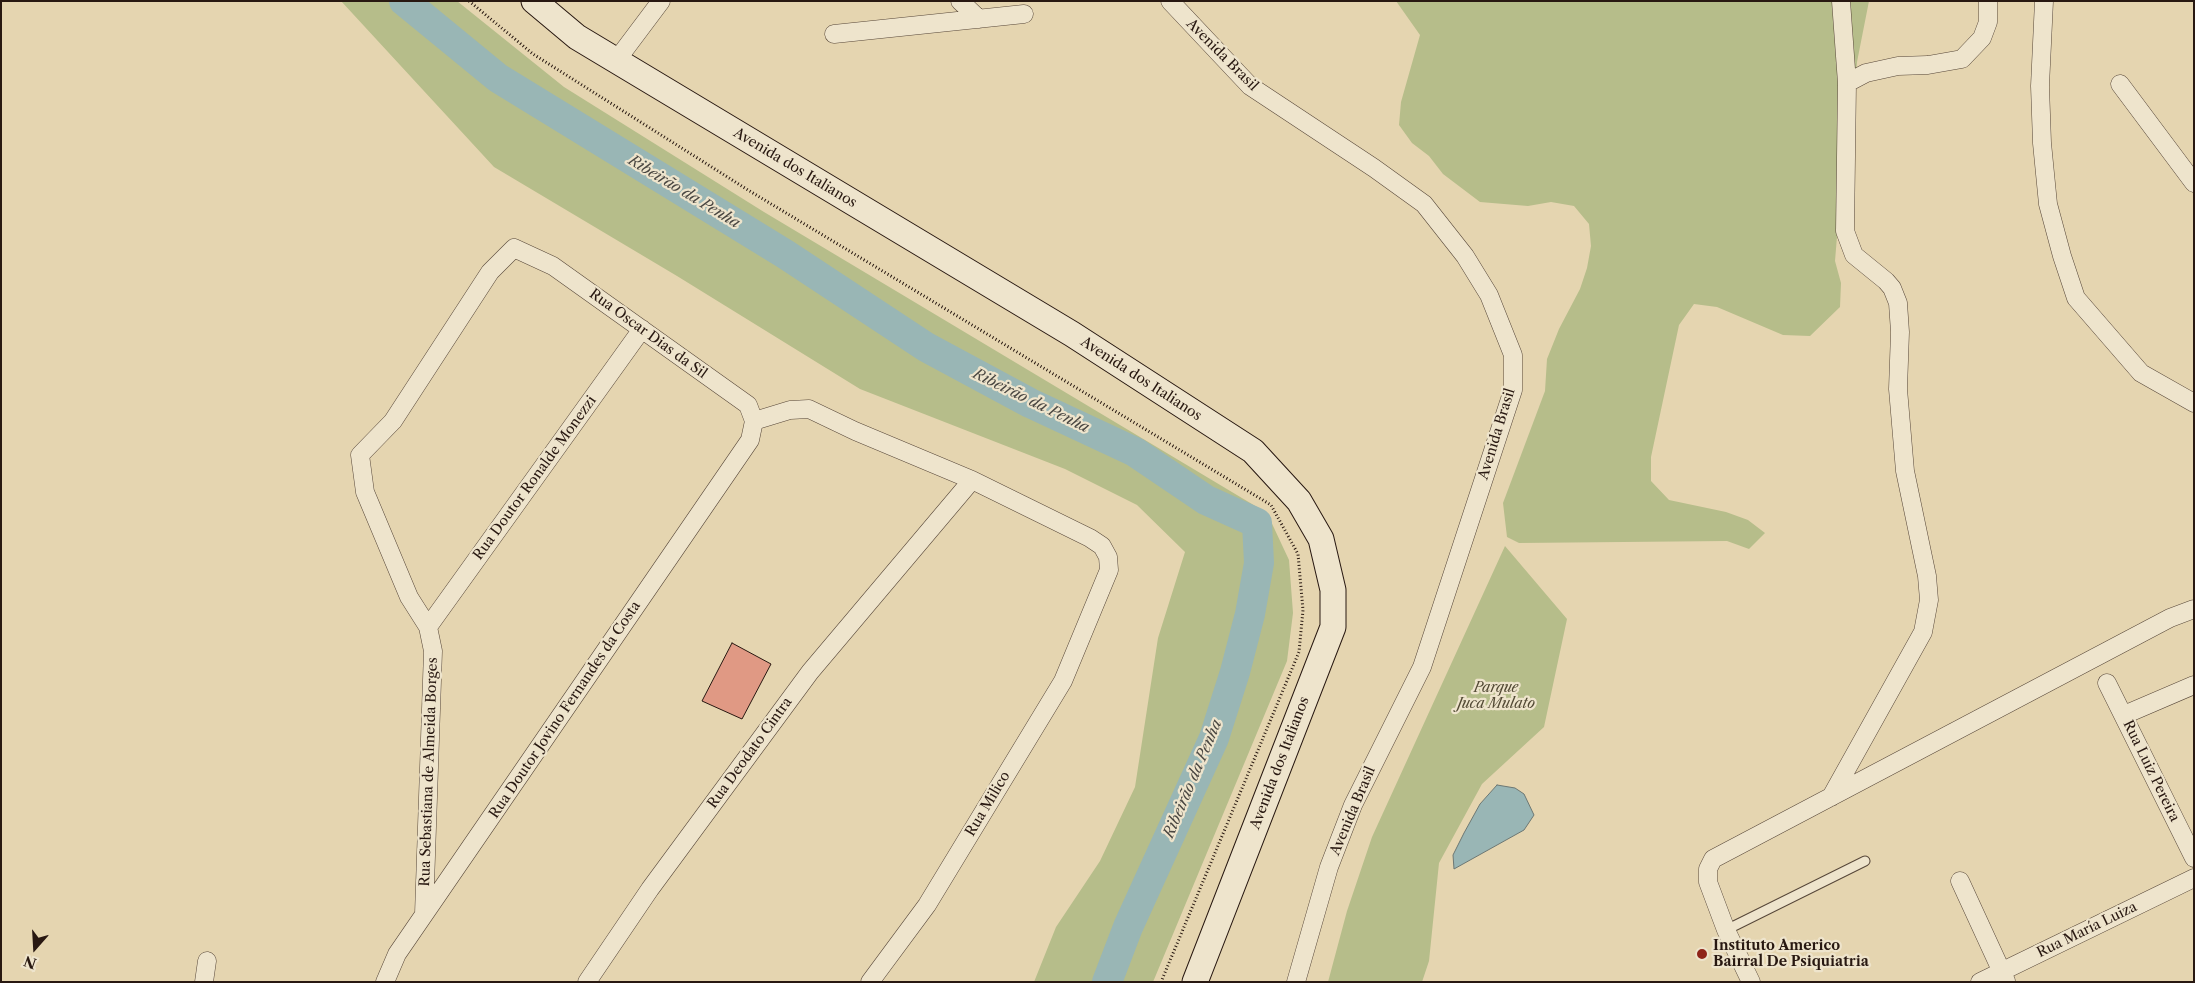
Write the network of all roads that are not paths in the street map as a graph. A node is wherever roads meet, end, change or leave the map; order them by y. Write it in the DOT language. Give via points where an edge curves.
graph roads {
  1 [pos="534,1"];
  2 [pos="662,1"];
  3 [pos="960,1"];
  4 [pos="1170,1"];
  5 [pos="1841,1"];
  6 [pos="1988,1"];
  7 [pos="2044,1"];
  8 [pos="1024,14"];
  9 [pos="979,19"];
  10 [pos="834,34"];
  11 [pos="616,61"];
  12 [pos="1847,83"];
  13 [pos="2120,84"];
  14 [pos="2194,183"];
  15 [pos="514,248"];
  16 [pos="642,329"];
  17 [pos="2194,403"];
  18 [pos="754,421"];
  19 [pos="972,480"];
  20 [pos="2194,609"];
  21 [pos="428,627"];
  22 [pos="2107,683"];
  23 [pos="2194,685"];
  24 [pos="2124,715"];
  25 [pos="1831,797"];
  26 [pos="2194,858"];
  27 [pos="1865,861"];
  28 [pos="2194,878"];
  29 [pos="1960,881"];
  30 [pos="424,914"];
  31 [pos="1726,930"];
  32 [pos="207,961"];
  33 [pos="2004,976"];
  34 [pos="204,982"];
  35 [pos="385,982"];
  36 [pos="587,982"];
  37 [pos="870,982"];
  38 [pos="1195,982"];
  39 [pos="1296,982"];
  40 [pos="1751,982"];
  41 [pos="1980,982"];
  1 -- 11 [label="main road, Avenida dos Italianos" via="577,37"];
  2 -- 11 [label="street"];
  3 -- 9 [label="street"];
  4 -- 39 [label="street, Avenida Brasil" via="1250,86 1424,204 1465,256 1489,295 1513,355 1513,390 1422,667 1353,805 1329,867"];
  5 -- 12 [label="street"];
  6 -- 12 [label="street" via="1988,22 1982,38 1962,59 1866,73"];
  7 -- 17 [label="street" via="2040,86 2048,204 2076,298 2141,373"];
  8 -- 9 [label="street"];
  9 -- 10 [label="street"];
  11 -- 38 [label="main road, Avenida dos Italianos" via="1088,344 1253,451 1299,501 1321,539 1333,590 1333,626"];
  12 -- 25 [label="street" via="1845,231 1854,255 1886,281 1898,303 1898,389 1905,471 1929,600 1923,632"];
  13 -- 14 [label="street"];
  15 -- 16 [label="street, Rua Oscar Dias da Sil" via="553,266"];
  15 -- 21 [label="street, Rua Sebastiana de Almeida Borges" via="490,272 393,421 360,455 365,492 409,597"];
  16 -- 18 [label="street, Rua Oscar Dias da Sil" via="748,405"];
  16 -- 21 [label="street, Rua Doutor Ronalde Monezzi"];
  18 -- 19 [label="street, Rua Milico" via="790,410 809,409"];
  18 -- 30 [label="street, Rua Doutor Jovino Fernandes da Costa" via="750,440"];
  19 -- 36 [label="street, Rua Deodato Cintra" via="810,672 650,889"];
  19 -- 37 [label="street, Rua Milico" via="1090,538 1102,546 1108,557 1109,570 1063,681 927,905"];
  20 -- 25 [label="street" via="2170,618"];
  21 -- 30 [label="street, Rua Sebastiana de Almeida Borges" via="433,651"];
  22 -- 24 [label="street, Rua Luiz Pereira"];
  23 -- 24 [label="street"];
  24 -- 26 [label="street, Rua Luiz Pereira"];
  25 -- 31 [label="street" via="1713,859 1708,869 1708,882"];
  27 -- 31 [label="lane"];
  28 -- 33 [label="street, Rua María Luiza"];
  29 -- 33 [label="street"];
  30 -- 35 [label="street, Rua Doutor Jovino Fernandes da Costa" via="397,954"];
  31 -- 40 [label="street"];
  32 -- 34 [label="street"];
  33 -- 41 [label="street, Rua María Luiza"];
}
